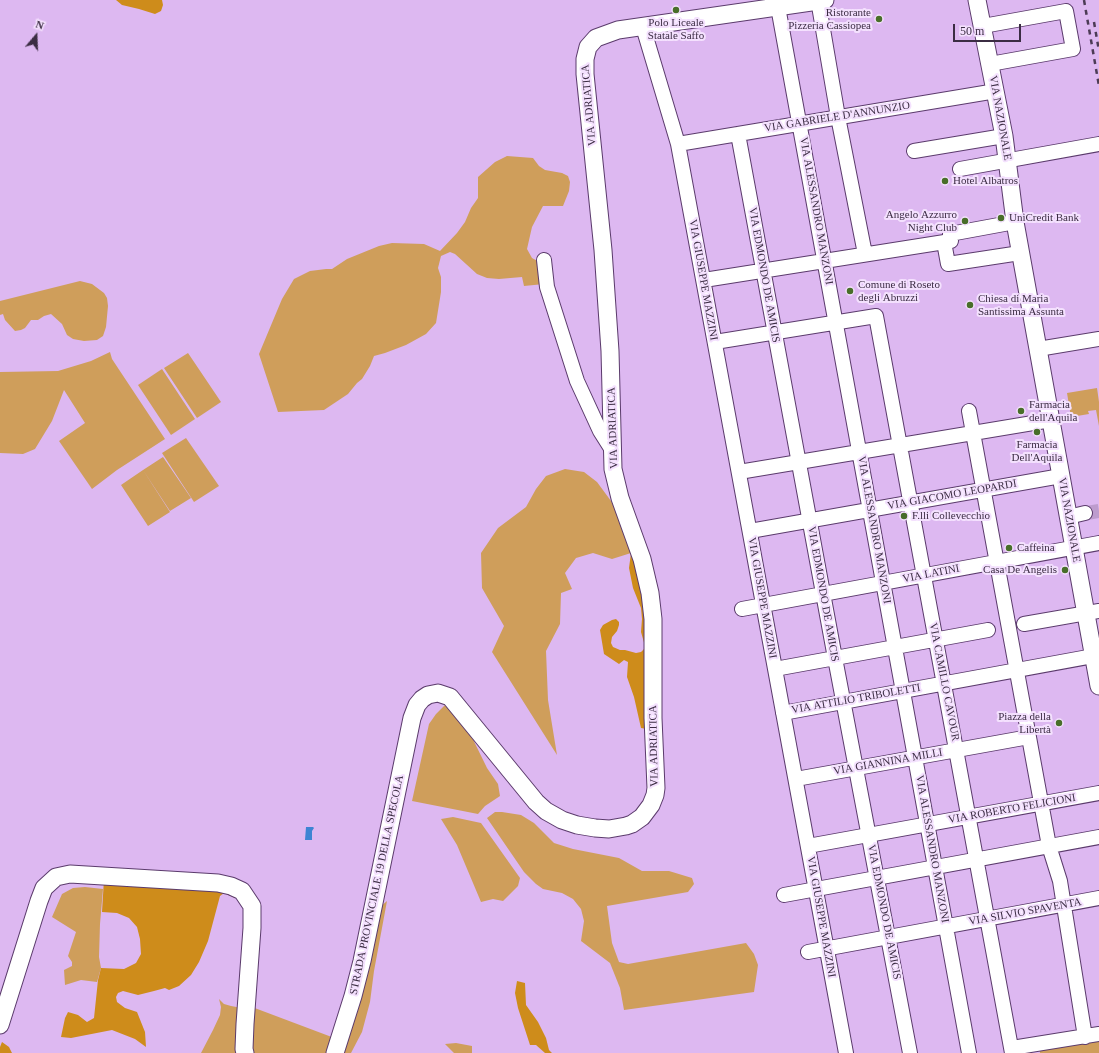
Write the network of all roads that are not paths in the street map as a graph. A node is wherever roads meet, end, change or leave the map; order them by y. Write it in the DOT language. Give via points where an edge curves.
graph roads {
  1 [pos="820,0"];
  2 [pos="977,0"];
  3 [pos="778,6"];
  4 [pos="983,26"];
  5 [pos="643,27"];
  6 [pos="990,64"];
  7 [pos="996,91"];
  8 [pos="838,117"];
  9 [pos="800,124"];
  10 [pos="738,134"];
  11 [pos="1004,136"];
  12 [pos="678,144"];
  13 [pos="1099,144"];
  14 [pos="914,151"];
  15 [pos="1007,161"];
  16 [pos="960,169"];
  17 [pos="1015,222"];
  18 [pos="947,241"];
  19 [pos="1020,253"];
  20 [pos="865,254"];
  21 [pos="544,260"];
  22 [pos="825,261"];
  23 [pos="763,271"];
  24 [pos="704,280"];
  25 [pos="836,323"];
  26 [pos="775,333"];
  27 [pos="1099,339"];
  28 [pos="715,342"];
  29 [pos="1038,349"];
  30 [pos="969,411"];
  31 [pos="1051,420"];
  32 [pos="973,433"];
  33 [pos="900,445"];
  34 [pos="612,450"];
  35 [pos="860,452"];
  36 [pos="798,462"];
  37 [pos="739,472"];
  38 [pos="1061,476"];
  39 [pos="983,489"];
  40 [pos="910,502"];
  41 [pos="870,509"];
  42 [pos="1085,514"];
  43 [pos="1068,517"];
  44 [pos="809,520"];
  45 [pos="750,531"];
  46 [pos="1099,543"];
  47 [pos="1073,548"];
  48 [pos="996,562"];
  49 [pos="924,576"];
  50 [pos="883,583"];
  51 [pos="823,594"];
  52 [pos="764,606"];
  53 [pos="742,609"];
  54 [pos="1092,612"];
  55 [pos="1024,624"];
  56 [pos="988,630"];
  57 [pos="936,640"];
  58 [pos="895,647"];
  59 [pos="1096,655"];
  60 [pos="835,658"];
  61 [pos="775,669"];
  62 [pos="1016,670"];
  63 [pos="944,683"];
  64 [pos="1099,686"];
  65 [pos="903,691"];
  66 [pos="843,702"];
  67 [pos="783,713"];
  68 [pos="413,715"];
  69 [pos="1029,737"];
  70 [pos="956,750"];
  71 [pos="915,757"];
  72 [pos="856,768"];
  73 [pos="796,779"];
  74 [pos="1099,793"];
  75 [pos="1041,804"];
  76 [pos="969,817"];
  77 [pos="927,824"];
  78 [pos="869,835"];
  79 [pos="1099,837"];
  80 [pos="808,846"];
  81 [pos="1049,846"];
  82 [pos="977,860"];
  83 [pos="935,868"];
  84 [pos="877,878"];
  85 [pos="816,890"];
  86 [pos="784,895"];
  87 [pos="1099,898"];
  88 [pos="1064,906"];
  89 [pos="988,919"];
  90 [pos="946,926"];
  91 [pos="888,936"];
  92 [pos="827,948"];
  93 [pos="808,952"];
  94 [pos="0,1025"];
  95 [pos="1099,1034"];
  96 [pos="1085,1037"];
  97 [pos="1012,1051"];
  98 [pos="245,1053"];
  99 [pos="335,1053"];
  100 [pos="846,1053"];
  101 [pos="910,1053"];
  102 [pos="969,1053"];
  1 -- 3 [label="main road, VIA ADRIATICA"];
  1 -- 8 [label="street"];
  2 -- 4 [label="main road, VIA NAZIONALE"];
  3 -- 5 [label="main road, VIA ADRIATICA"];
  3 -- 9 [label="street, VIA ALESSANDRO MANZONI"];
  4 -- 6 [label="main road, VIA NAZIONALE"];
  4 -- 6 [label="street" via="1066,12 1073,49"];
  5 -- 12 [label="street, VIA GIUSEPPE MAZZINI"];
  5 -- 34 [label="main road, VIA ADRIATICA" via="610,32 596,38 588,47 585,64 604,265 610,351"];
  6 -- 7 [label="main road, VIA NAZIONALE"];
  7 -- 8 [label="street, VIA GABRIELE D'ANNUNZIO"];
  7 -- 11 [label="main road, VIA NAZIONALE"];
  8 -- 9 [label="street, VIA GABRIELE D'ANNUNZIO"];
  8 -- 20 [label="street"];
  9 -- 10 [label="street, VIA GABRIELE D'ANNUNZIO"];
  9 -- 22 [label="street, VIA ALESSANDRO MANZONI"];
  10 -- 12 [label="street, VIA GABRIELE D'ANNUNZIO"];
  10 -- 23 [label="street, VIA EDMONDO DE AMICIS"];
  11 -- 14 [label="street"];
  11 -- 15 [label="main road, VIA NAZIONALE"];
  12 -- 24 [label="street, VIA GIUSEPPE MAZZINI"];
  13 -- 15 [label="street"];
  15 -- 16 [label="street"];
  15 -- 17 [label="main road, VIA NAZIONALE"];
  17 -- 18 [label="street" via="950,234"];
  17 -- 19 [label="main road, VIA NAZIONALE"];
  18 -- 19 [label="street" via="948,264"];
  18 -- 20 [label="street"];
  19 -- 29 [label="main road, VIA NAZIONALE"];
  20 -- 22 [label="street"];
  21 -- 34 [label="street" via="547,287 577,382"];
  22 -- 23 [label="street"];
  22 -- 25 [label="street, VIA ALESSANDRO MANZONI"];
  23 -- 24 [label="street"];
  23 -- 26 [label="street, VIA EDMONDO DE AMICIS"];
  24 -- 28 [label="street, VIA GIUSEPPE MAZZINI"];
  25 -- 26 [label="street"];
  25 -- 33 [label="street, VIA CAMILLO CAVOUR" via="876,316"];
  25 -- 35 [label="street, VIA ALESSANDRO MANZONI"];
  26 -- 28 [label="street"];
  26 -- 36 [label="street, VIA EDMONDO DE AMICIS"];
  27 -- 29 [label="street"];
  28 -- 37 [label="street, VIA GIUSEPPE MAZZINI"];
  29 -- 31 [label="main road, VIA NAZIONALE"];
  30 -- 32 [label="street"];
  31 -- 32 [label="street"];
  31 -- 38 [label="main road, VIA NAZIONALE"];
  32 -- 33 [label="street"];
  32 -- 39 [label="street"];
  33 -- 35 [label="street"];
  33 -- 40 [label="street, VIA CAMILLO CAVOUR"];
  34 -- 68 [label="main road, VIA ADRIATICA" via="615,482 642,559 653,613 656,788 653,802 646,812 635,823 619,828 590,828 562,820 536,802 450,697 440,693 428,695 420,701"];
  35 -- 36 [label="street"];
  35 -- 41 [label="street, VIA ALESSANDRO MANZONI"];
  36 -- 37 [label="street"];
  36 -- 44 [label="street, VIA EDMONDO DE AMICIS"];
  37 -- 45 [label="street, VIA GIUSEPPE MAZZINI"];
  38 -- 39 [label="street, VIA GIACOMO LEOPARDI"];
  38 -- 43 [label="main road, VIA NAZIONALE"];
  39 -- 40 [label="street, VIA GIACOMO LEOPARDI"];
  39 -- 48 [label="street"];
  40 -- 41 [label="street, VIA GIACOMO LEOPARDI"];
  40 -- 49 [label="street, VIA CAMILLO CAVOUR"];
  41 -- 44 [label="street, VIA GIACOMO LEOPARDI"];
  41 -- 50 [label="street, VIA ALESSANDRO MANZONI"];
  42 -- 43 [label="street"];
  43 -- 47 [label="main road, VIA NAZIONALE"];
  44 -- 45 [label="street, VIA GIACOMO LEOPARDI"];
  44 -- 51 [label="street, VIA EDMONDO DE AMICIS"];
  45 -- 52 [label="street, VIA GIUSEPPE MAZZINI"];
  46 -- 47 [label="street, VIA LATINI"];
  47 -- 48 [label="street, VIA LATINI"];
  47 -- 54 [label="main road, VIA NAZIONALE"];
  48 -- 49 [label="street, VIA LATINI"];
  48 -- 62 [label="street"];
  49 -- 50 [label="street, VIA LATINI"];
  49 -- 57 [label="street, VIA CAMILLO CAVOUR"];
  50 -- 51 [label="street, VIA LATINI"];
  50 -- 58 [label="street, VIA ALESSANDRO MANZONI"];
  51 -- 52 [label="street, VIA LATINI"];
  51 -- 60 [label="street, VIA EDMONDO DE AMICIS"];
  52 -- 53 [label="street, VIA LATINI"];
  52 -- 61 [label="street, VIA GIUSEPPE MAZZINI"];
  54 -- 55 [label="street"];
  54 -- 59 [label="main road, VIA NAZIONALE"];
  56 -- 57 [label="street"];
  57 -- 58 [label="street"];
  57 -- 63 [label="street, VIA CAMILLO CAVOUR"];
  58 -- 60 [label="street"];
  58 -- 65 [label="street, VIA ALESSANDRO MANZONI"];
  59 -- 62 [label="street, VIA ATTILIO TRIBOLETTI"];
  59 -- 64 [label="main road, VIA NAZIONALE"];
  60 -- 61 [label="street"];
  60 -- 66 [label="street, VIA EDMONDO DE AMICIS"];
  61 -- 67 [label="street, VIA GIUSEPPE MAZZINI"];
  62 -- 63 [label="street, VIA ATTILIO TRIBOLETTI"];
  62 -- 69 [label="street"];
  63 -- 65 [label="street, VIA ATTILIO TRIBOLETTI"];
  63 -- 70 [label="street, VIA CAMILLO CAVOUR"];
  65 -- 66 [label="street, VIA ATTILIO TRIBOLETTI"];
  65 -- 71 [label="street, VIA ALESSANDRO MANZONI"];
  66 -- 67 [label="street, VIA ATTILIO TRIBOLETTI"];
  66 -- 72 [label="street, VIA EDMONDO DE AMICIS"];
  67 -- 73 [label="street, VIA GIUSEPPE MAZZINI"];
  68 -- 99 [label="main road, STRADA PROVINCIALE 19 DELLA SPECOLA" via="362,961"];
  69 -- 70 [label="street, VIA GIANNINA MILLI"];
  69 -- 75 [label="street"];
  70 -- 71 [label="street, VIA GIANNINA MILLI"];
  70 -- 76 [label="street, VIA CAMILLO CAVOUR"];
  71 -- 72 [label="street, VIA GIANNINA MILLI"];
  71 -- 77 [label="street, VIA ALESSANDRO MANZONI"];
  72 -- 73 [label="street, VIA GIANNINA MILLI"];
  72 -- 78 [label="street, VIA EDMONDO DE AMICIS"];
  73 -- 80 [label="street, VIA GIUSEPPE MAZZINI"];
  74 -- 75 [label="street, VIA ROBERTO FELICIONI"];
  75 -- 76 [label="street, VIA ROBERTO FELICIONI"];
  75 -- 81 [label="street"];
  76 -- 77 [label="street, VIA ROBERTO FELICIONI"];
  76 -- 82 [label="street, VIA CAMILLO CAVOUR"];
  77 -- 78 [label="street, VIA ROBERTO FELICIONI"];
  77 -- 83 [label="street, VIA ALESSANDRO MANZONI"];
  78 -- 80 [label="street, VIA ROBERTO FELICIONI"];
  78 -- 84 [label="street, VIA EDMONDO DE AMICIS"];
  79 -- 81 [label="street"];
  80 -- 85 [label="street, VIA GIUSEPPE MAZZINI"];
  81 -- 82 [label="street"];
  81 -- 88 [label="street" via="1060,881"];
  82 -- 83 [label="street"];
  82 -- 89 [label="street, VIA CAMILLO CAVOUR"];
  83 -- 84 [label="street"];
  83 -- 90 [label="street, VIA ALESSANDRO MANZONI"];
  84 -- 85 [label="street"];
  84 -- 91 [label="street, VIA EDMONDO DE AMICIS"];
  85 -- 86 [label="street"];
  85 -- 92 [label="street, VIA GIUSEPPE MAZZINI"];
  87 -- 88 [label="street, VIA SILVIO SPAVENTA"];
  88 -- 89 [label="street, VIA SILVIO SPAVENTA"];
  88 -- 96 [label="street"];
  89 -- 90 [label="street, VIA SILVIO SPAVENTA"];
  89 -- 97 [label="street, VIA CAMILLO CAVOUR"];
  90 -- 91 [label="street, VIA SILVIO SPAVENTA"];
  90 -- 102 [label="street, VIA ALESSANDRO MANZONI"];
  91 -- 92 [label="street, VIA SILVIO SPAVENTA"];
  91 -- 101 [label="street, VIA EDMONDO DE AMICIS"];
  92 -- 93 [label="street, VIA SILVIO SPAVENTA"];
  92 -- 100 [label="street, VIA GIUSEPPE MAZZINI"];
  94 -- 98 [label="main road" via="39,901 44,888 56,877 70,874 218,883 242,891 252,906"];
  95 -- 96 [label="street"];
  96 -- 97 [label="street"];
}
